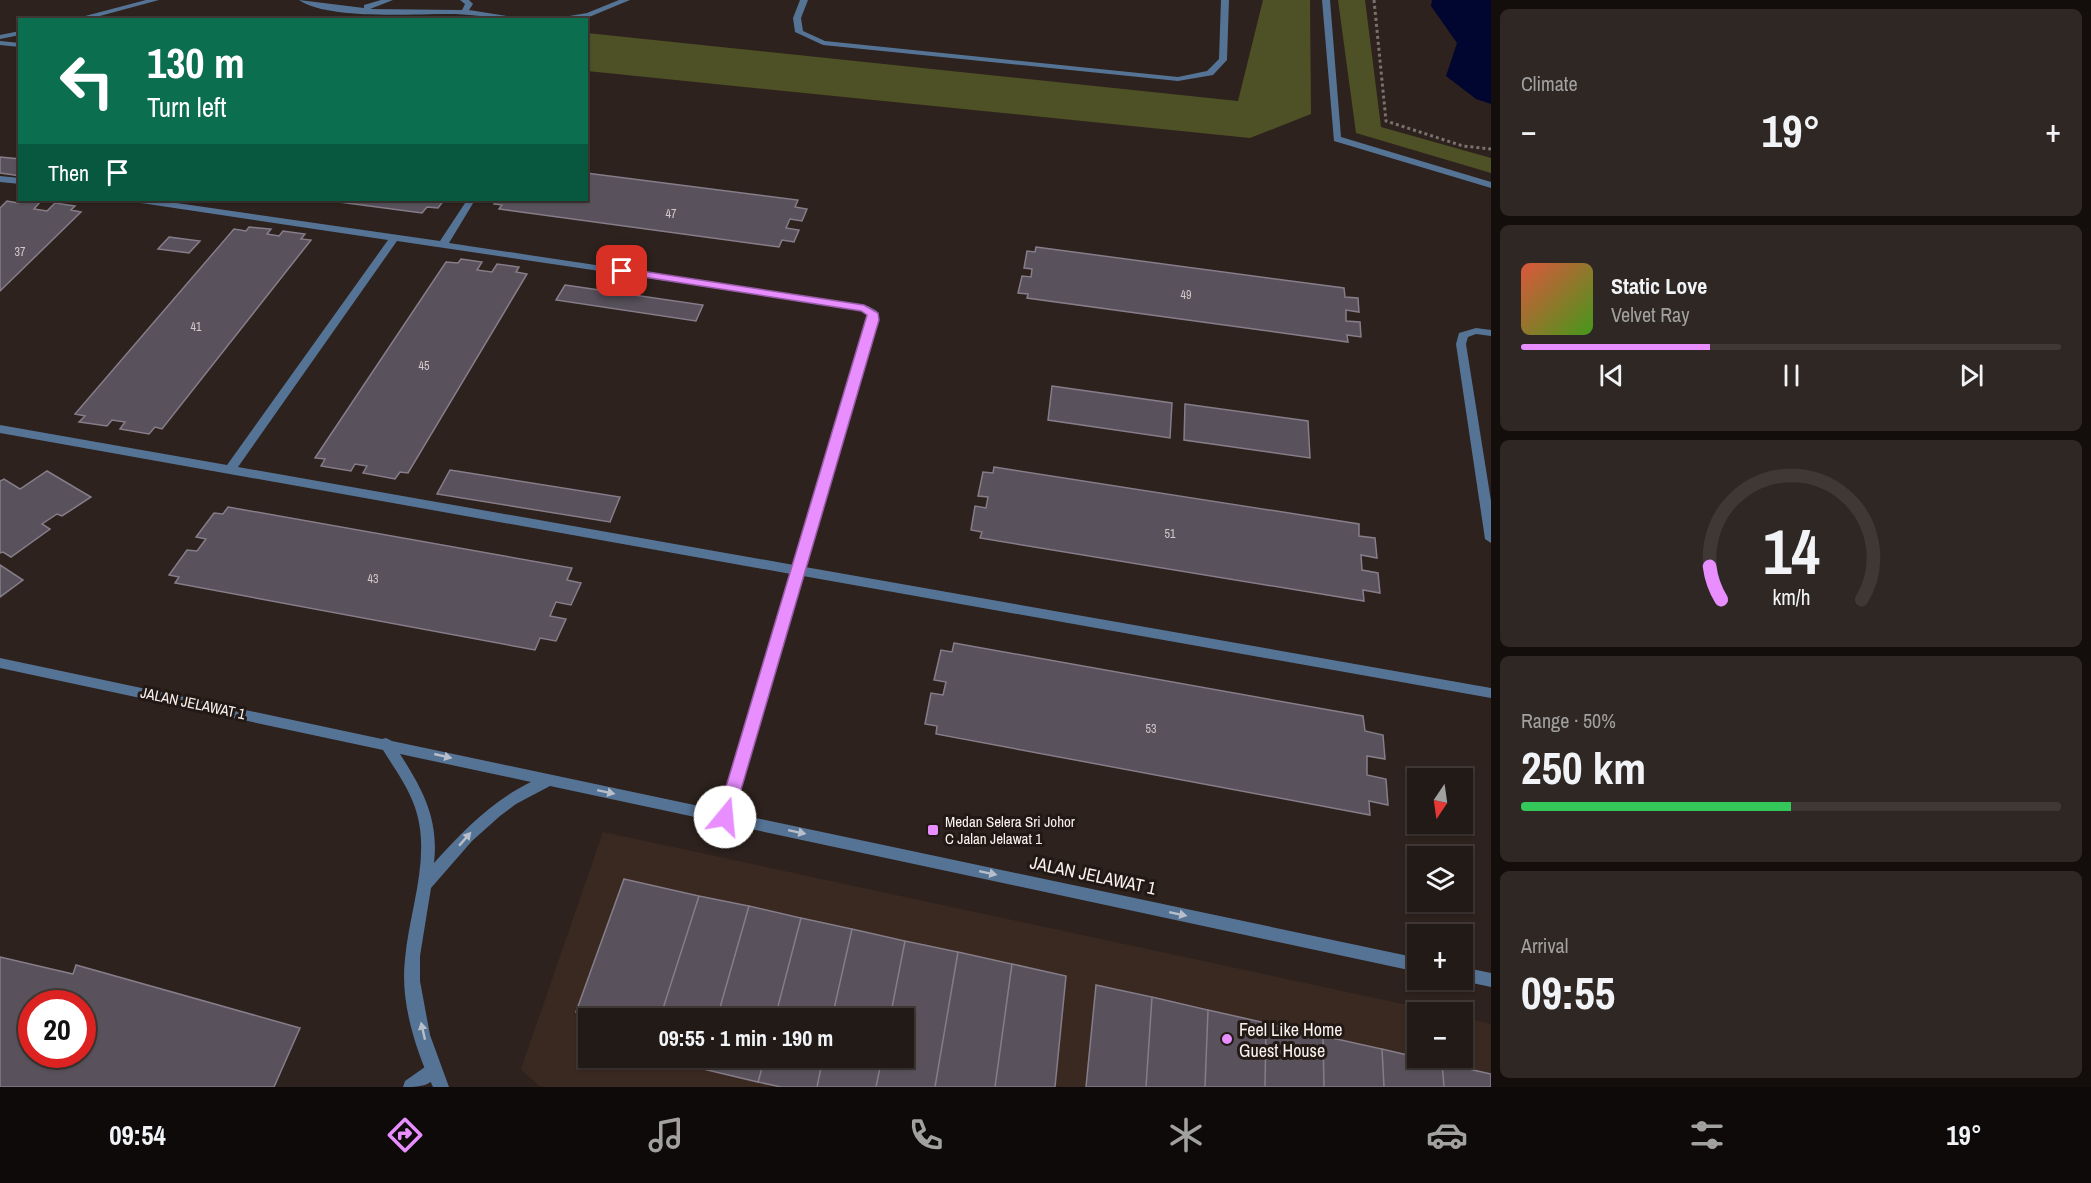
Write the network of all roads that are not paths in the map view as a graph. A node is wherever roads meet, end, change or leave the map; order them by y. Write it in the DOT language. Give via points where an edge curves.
graph roads {
  1 [pos="155,0"];
  2 [pos="303,0"];
  3 [pos="348,0"];
  4 [pos="389,0"];
  5 [pos="464,0"];
  6 [pos="626,0"];
  7 [pos="804,0"];
  8 [pos="1225,0"];
  9 [pos="1326,0"];
  10 [pos="359,10"];
  11 [pos="464,12"];
  12 [pos="82,18"];
  13 [pos="511,18"];
  14 [pos="566,18"];
  15 [pos="18,33"];
  16 [pos="0,37"];
  17 [pos="0,43"];
  18 [pos="18,45"];
  19 [pos="0,178"];
  20 [pos="18,182"];
  21 [pos="1491,185"];
  22 [pos="148,201"];
  23 [pos="470,201"];
  24 [pos="395,237"];
  25 [pos="442,244"];
  26 [pos="1491,333"];
  27 [pos="0,429"];
  28 [pos="230,470"];
  29 [pos="1491,539"];
  30 [pos="799,571"];
  31 [pos="0,663"];
  32 [pos="1491,693"];
  33 [pos="386,743"];
  34 [pos="549,780"];
  35 [pos="725,817"];
  36 [pos="426,883"];
  37 [pos="1407,963"];
  38 [pos="1473,976"];
  39 [pos="1491,980"];
  40 [pos="432,1070"];
  41 [pos="411,1087"];
  42 [pos="441,1087"];
  1 -- 12 [label="street"];
  2 -- 10 [label="street" via="312,5"];
  3 -- 10 [label="street"];
  4 -- 10 [label="street"];
  5 -- 11 [label="street" via="469,4"];
  6 -- 14 [label="street" via="589,15"];
  7 -- 8 [label="street" via="797,18 799,32 823,43 1178,79 1210,74 1222,60"];
  9 -- 21 [label="street" via="1337,139"];
  10 -- 11 [label="street"];
  11 -- 13 [label="street"];
  15 -- 16 [label="street"];
  17 -- 18 [label="street"];
  19 -- 20 [label="street"];
  22 -- 24 [label="street"];
  23 -- 25 [label="street"];
  24 -- 25 [label="street"];
  24 -- 28 [label="street"];
  25 -- 30 [label="street" via="864,308 873,313"];
  26 -- 29 [label="street" via="1476,331 1463,335 1461,344"];
  27 -- 28 [label="street"];
  28 -- 30 [label="street"];
  30 -- 32 [label="street"];
  30 -- 35 [label="street"];
  31 -- 33 [label="street, JALAN JELAWAT 1"];
  33 -- 34 [label="street, JALAN JELAWAT 1, one-way"];
  33 -- 36 [label="street" via="416,793 424,816 428,838"];
  34 -- 35 [label="street, JALAN JELAWAT 1, one-way"];
  36 -- 34 [label="street, one-way" via="471,831 505,801"];
  35 -- 37 [label="street, JALAN JELAWAT 1, one-way"];
  40 -- 36 [label="street, one-way" via="411,979"];
  38 -- 39 [label="street"];
  40 -- 41 [label="street"];
  40 -- 42 [label="street"];
}
